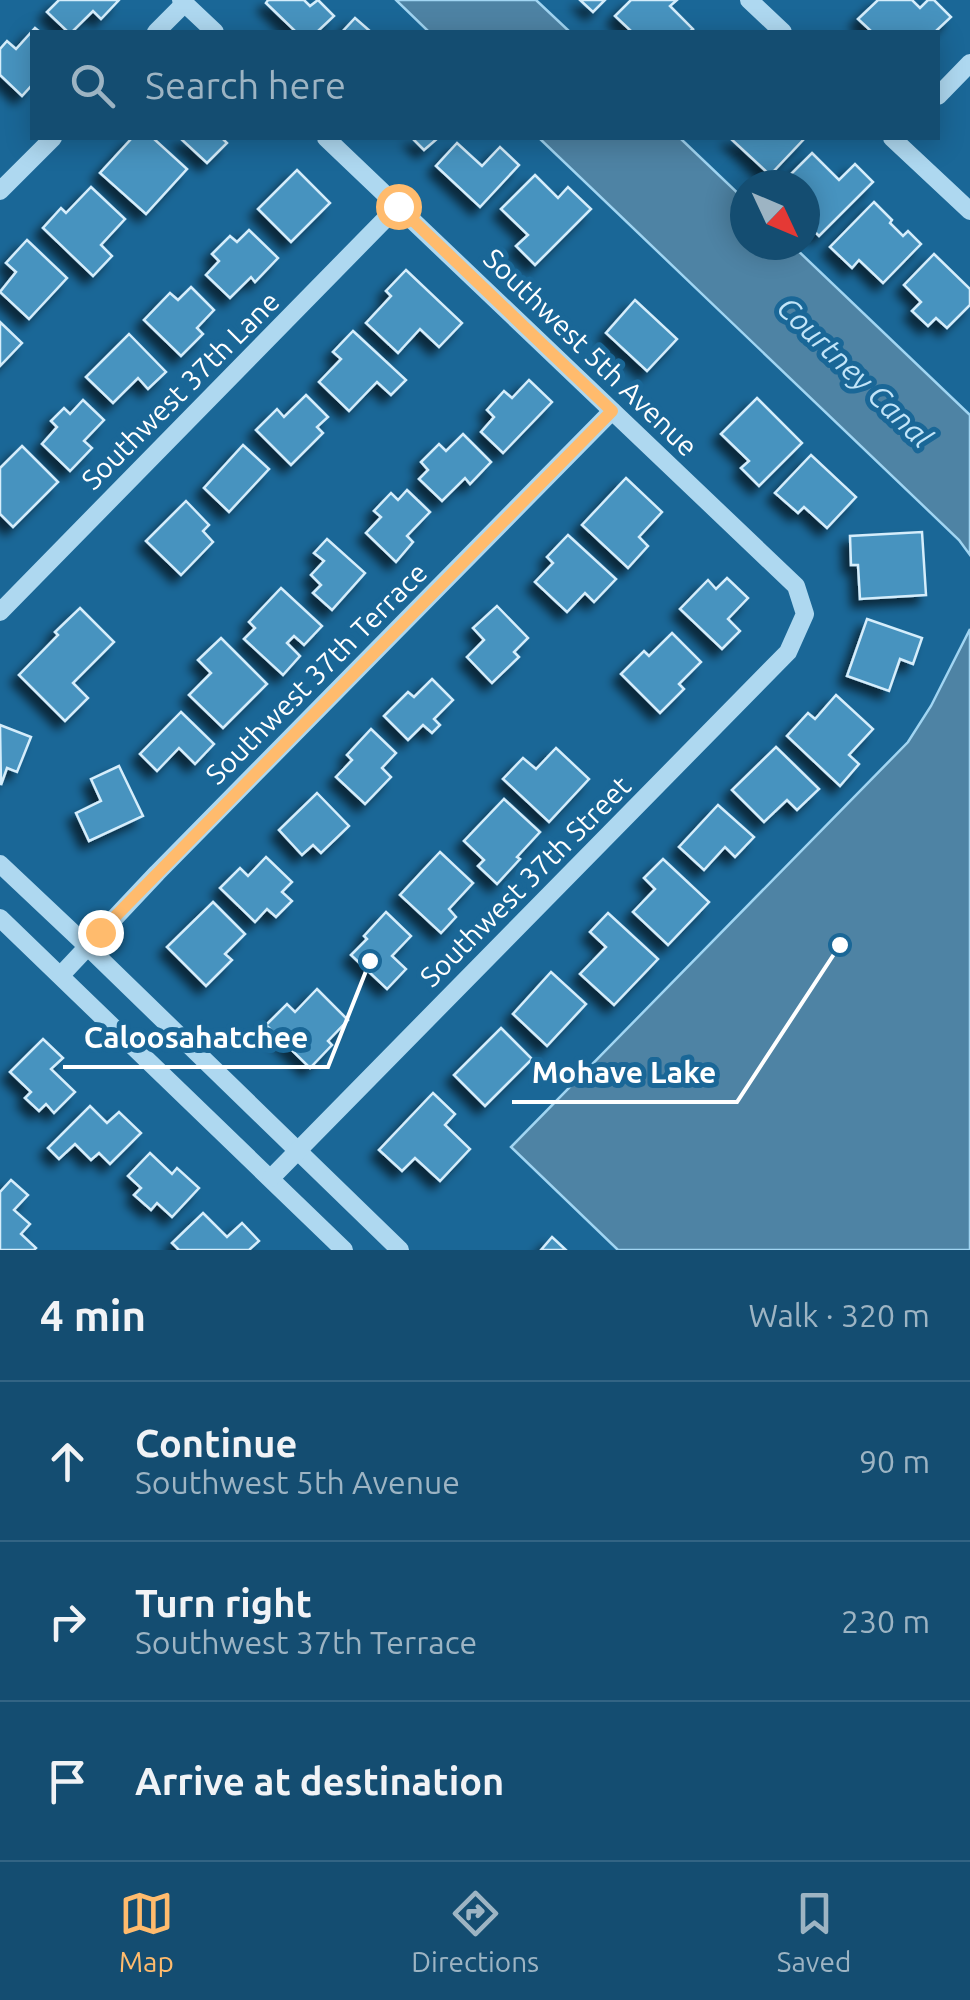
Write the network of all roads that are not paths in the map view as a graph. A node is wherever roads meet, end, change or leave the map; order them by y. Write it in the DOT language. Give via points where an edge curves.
graph roads {
  1 [pos="749,0"];
  2 [pos="182,2"];
  3 [pos="158,30"];
  4 [pos="213,30"];
  5 [pos="781,30"];
  6 [pos="970,63"];
  7 [pos="940,94"];
  8 [pos="51,140"];
  9 [pos="328,140"];
  10 [pos="897,140"];
  11 [pos="0,191"];
  12 [pos="398,206"];
  13 [pos="970,212"];
  14 [pos="612,411"];
  15 [pos="0,612"];
  16 [pos="805,614"];
  17 [pos="0,864"];
  18 [pos="0,918"];
  19 [pos="87,946"];
  20 [pos="61,975"];
  21 [pos="298,1151"];
  22 [pos="270,1178"];
  23 [pos="344,1250"];
  24 [pos="400,1250"];
  1 -- 5 [label="street"];
  2 -- 3 [label="street"];
  2 -- 4 [label="street"];
  6 -- 7 [label="street"];
  8 -- 11 [label="street"];
  9 -- 12 [label="street, Southwest 5th Avenue"];
  10 -- 13 [label="street"];
  12 -- 14 [label="street, Southwest 5th Avenue"];
  12 -- 15 [label="street, Southwest 37th Lane"];
  14 -- 16 [label="street, Southwest 5th Avenue" via="796,586"];
  14 -- 19 [label="street, Southwest 37th Terrace"];
  16 -- 21 [label="street, Southwest 37th Street" via="788,652"];
  17 -- 19 [label="street"];
  18 -- 20 [label="street"];
  19 -- 20 [label="street, Southwest 37th Terrace"];
  19 -- 21 [label="street"];
  20 -- 22 [label="street"];
  21 -- 22 [label="street, Southwest 37th Street"];
  21 -- 24 [label="street"];
  22 -- 23 [label="street"];
}
